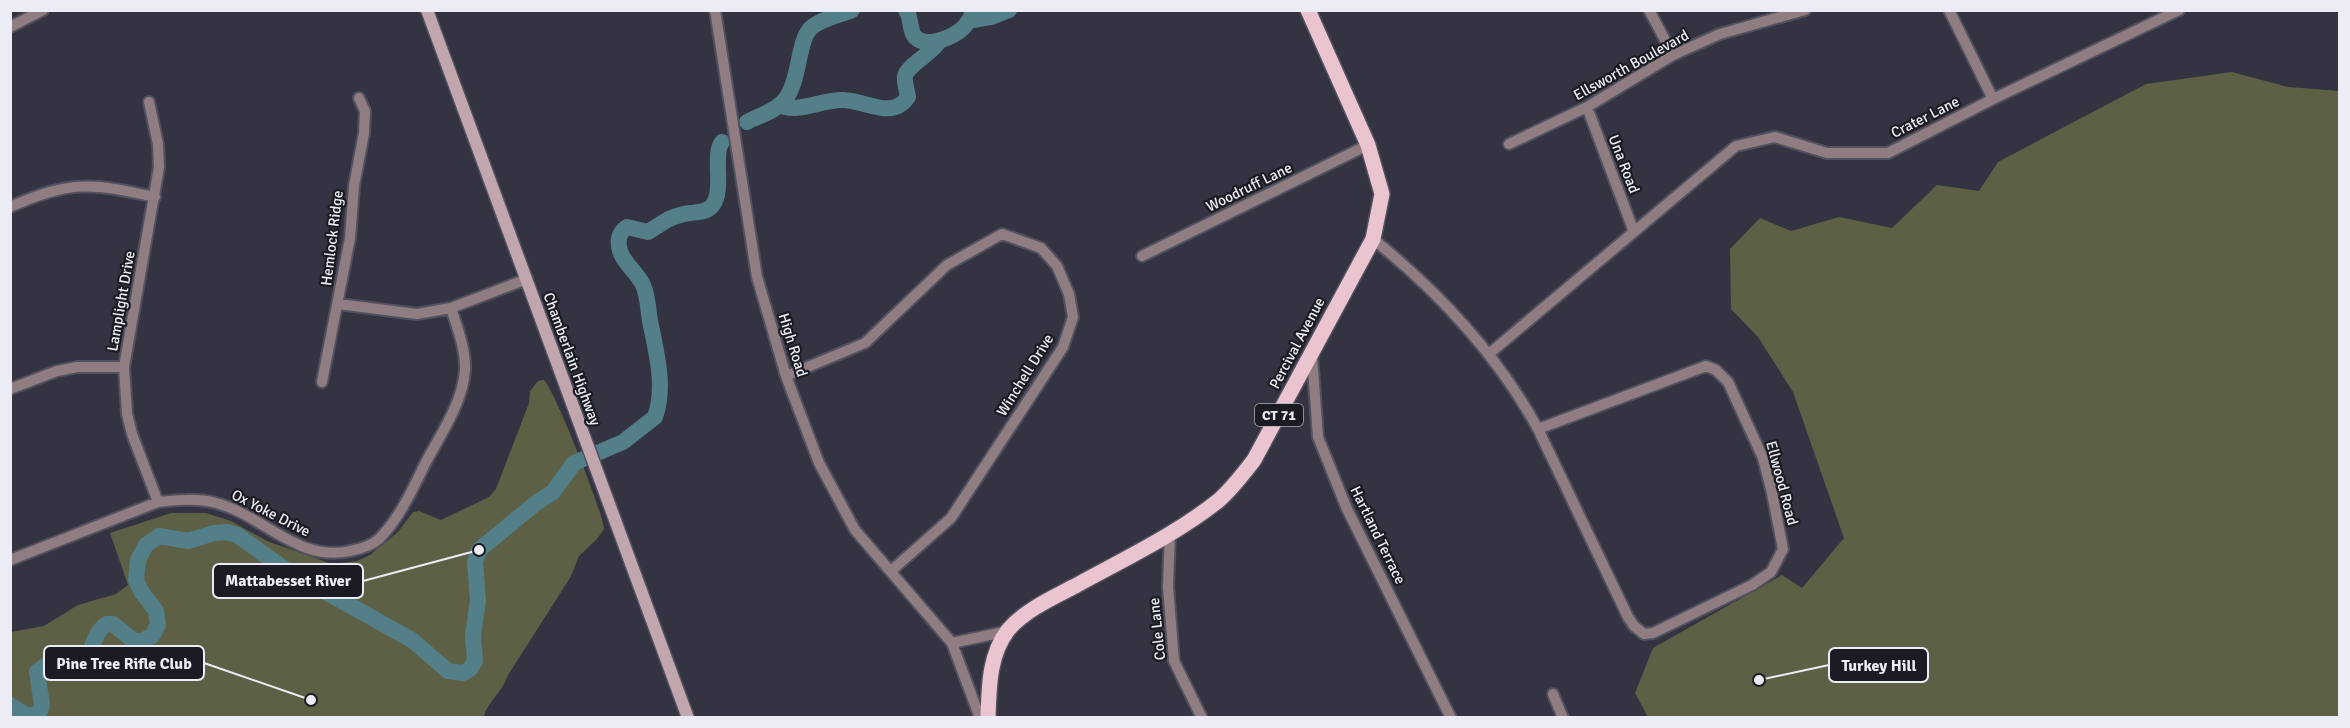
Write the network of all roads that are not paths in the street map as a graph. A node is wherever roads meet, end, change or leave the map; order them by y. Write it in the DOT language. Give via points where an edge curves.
graph roads {
  1 [pos="43,10"];
  2 [pos="427,10"];
  3 [pos="715,10"];
  4 [pos="1308,10"];
  5 [pos="1649,10"];
  6 [pos="1805,10"];
  7 [pos="1948,10"];
  8 [pos="2180,10"];
  9 [pos="10,27"];
  10 [pos="1673,55"];
  11 [pos="359,98"];
  12 [pos="1993,99"];
  13 [pos="150,102"];
  14 [pos="1587,107"];
  15 [pos="1509,144"];
  16 [pos="1368,145"];
  17 [pos="155,197"];
  18 [pos="10,207"];
  19 [pos="1634,231"];
  20 [pos="1373,239"];
  21 [pos="1142,256"];
  22 [pos="526,279"];
  23 [pos="338,304"];
  24 [pos="451,308"];
  25 [pos="1490,353"];
  26 [pos="1312,355"];
  27 [pos="124,368"];
  28 [pos="786,376"];
  29 [pos="322,382"];
  30 [pos="10,389"];
  31 [pos="1538,429"];
  32 [pos="158,502"];
  33 [pos="1170,532"];
  34 [pos="10,560"];
  35 [pos="891,571"];
  36 [pos="1008,631"];
  37 [pos="952,643"];
  38 [pos="1553,694"];
  39 [pos="688,717"];
  40 [pos="980,717"];
  41 [pos="988,717"];
  42 [pos="1202,717"];
  43 [pos="1451,717"];
  44 [pos="1563,717"];
  1 -- 9 [label="street"];
  2 -- 22 [label="main road, Chamberlain Highway"];
  3 -- 28 [label="street, High Road" via="757,277"];
  4 -- 16 [label="main road, Percival Avenue / CT 71"];
  5 -- 10 [label="street"];
  6 -- 10 [label="street, Ellsworth Boulevard" via="1720,34"];
  7 -- 12 [label="street"];
  8 -- 12 [label="street, Crater Lane"];
  10 -- 14 [label="street, Ellsworth Boulevard"];
  11 -- 23 [label="street, Hemlock Ridge" via="365,111 364,133"];
  12 -- 19 [label="street, Crater Lane" via="1888,153 1827,153 1775,136 1736,146"];
  13 -- 17 [label="street, Lamplight Drive" via="158,144"];
  14 -- 15 [label="street, Ellsworth Boulevard"];
  14 -- 19 [label="street, Una Road"];
  16 -- 20 [label="main road, Percival Avenue / CT 71" via="1382,194"];
  16 -- 21 [label="street, Woodruff Lane"];
  17 -- 18 [label="street" via="105,186 81,186 61,188"];
  17 -- 27 [label="street, Lamplight Drive"];
  19 -- 25 [label="street, Crater Lane"];
  20 -- 25 [label="street, Ellwood Road" via="1458,317"];
  20 -- 26 [label="main road, Percival Avenue / CT 71"];
  22 -- 24 [label="street"];
  22 -- 39 [label="main road, Chamberlain Highway"];
  23 -- 24 [label="street" via="417,314"];
  23 -- 29 [label="street, Hemlock Ridge"];
  24 -- 32 [label="street, Ox Yoke Drive" via="465,368 462,386 406,500 377,540 340,554 318,553 218,503 180,499"];
  25 -- 31 [label="street, Ellwood Road"];
  26 -- 33 [label="main road, Percival Avenue / CT 71" via="1254,460 1238,481 1219,500"];
  26 -- 43 [label="street, Hartland Terrace" via="1318,437 1347,509"];
  27 -- 30 [label="street" via="77,367"];
  27 -- 32 [label="street, Lamplight Drive" via="132,434"];
  28 -- 35 [label="street, High Road" via="834,492 855,530"];
  28 -- 35 [label="street, Winchell Drive" via="865,343 947,265 1002,234 1041,248 1057,266 1069,294 1073,317 1064,347 951,518"];
  31 -- 31 [label="street, Ellwood Road" via="1628,617 1644,634 1752,585 1771,572 1777,562 1783,549 1763,458 1728,382 1716,370 1706,366 1696,369"];
  32 -- 34 [label="street, Ox Yoke Drive"];
  33 -- 36 [label="main road, Percival Avenue / CT 71" via="1053,598"];
  33 -- 42 [label="street, Cole Lane" via="1168,587 1174,661"];
  35 -- 37 [label="street, High Road"];
  36 -- 37 [label="street"];
  36 -- 41 [label="main road, Percival Avenue / CT 71" via="993,663"];
  37 -- 40 [label="street, High Road"];
  38 -- 44 [label="street"];
}
